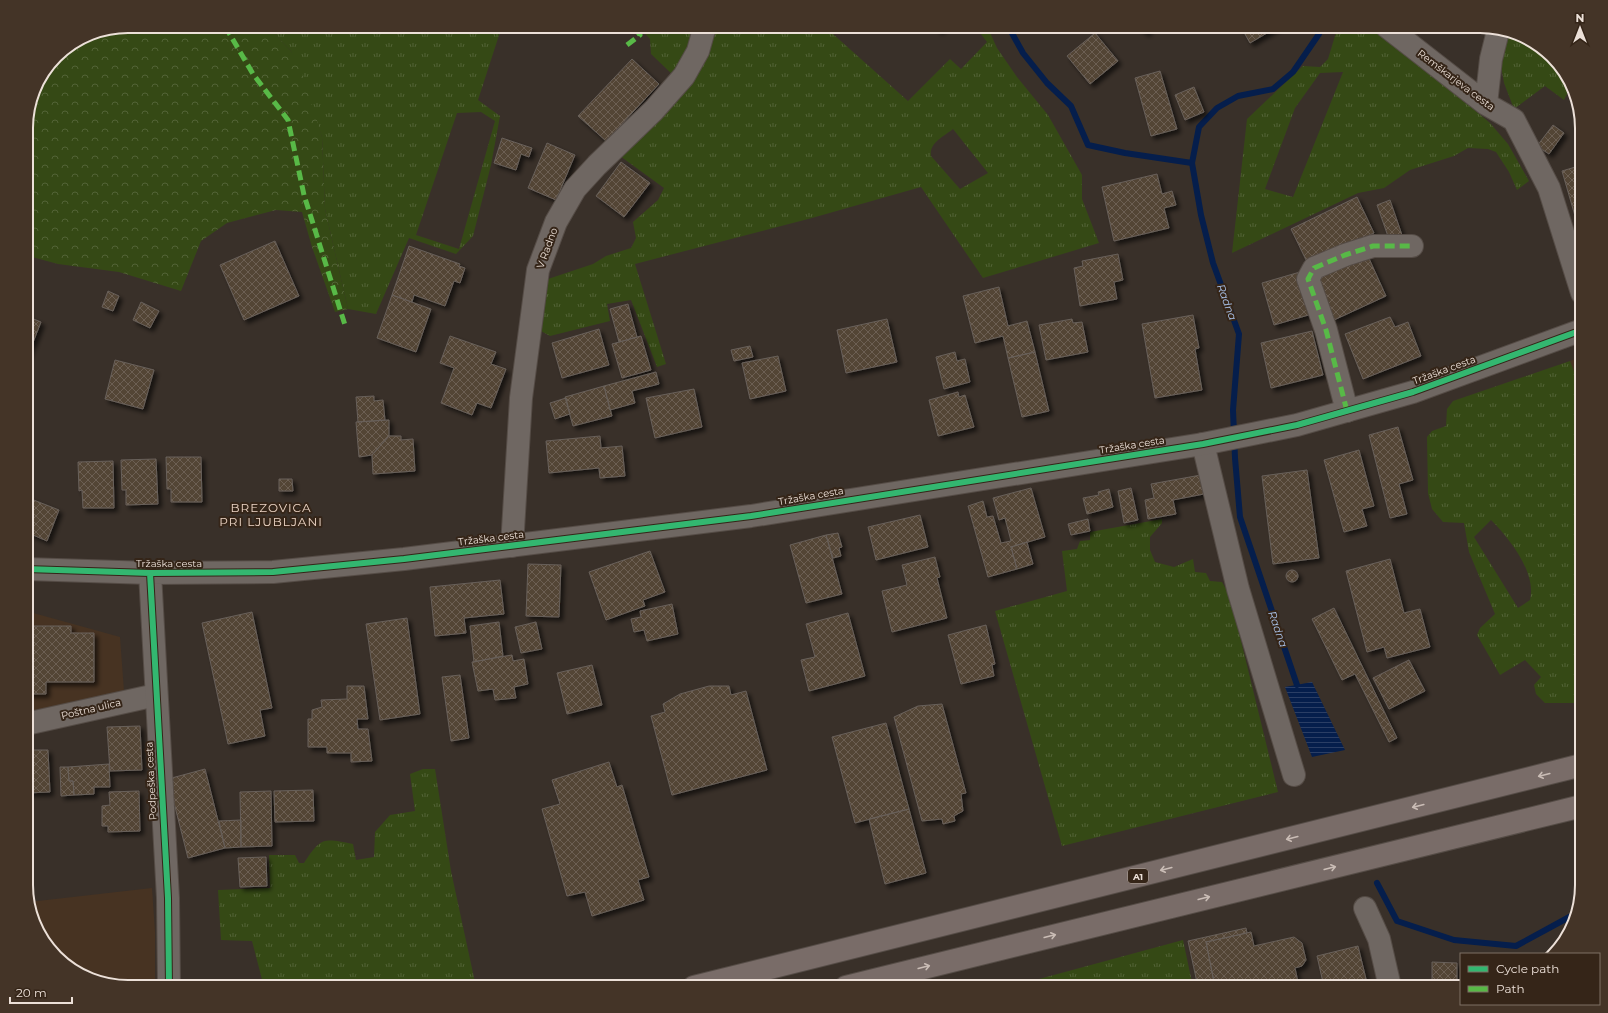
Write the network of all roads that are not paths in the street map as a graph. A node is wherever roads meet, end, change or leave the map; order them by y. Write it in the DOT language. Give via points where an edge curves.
graph roads {
  1 [pos="703,33"];
  2 [pos="1395,33"];
  3 [pos="1497,35"];
  4 [pos="1486,104"];
  5 [pos="1412,246"];
  6 [pos="1575,271"];
  7 [pos="1575,333"];
  8 [pos="1347,411"];
  9 [pos="1203,444"];
  10 [pos="512,546"];
  11 [pos="33,569"];
  12 [pos="150,573"];
  13 [pos="156,695"];
  14 [pos="33,722"];
  15 [pos="1575,767"];
  16 [pos="1294,774"];
  17 [pos="1575,808"];
  18 [pos="1365,908"];
  19 [pos="169,980"];
  20 [pos="722,980"];
  21 [pos="874,980"];
  22 [pos="1388,980"];
  1 -- 10 [label="main road, V Radno" via="698,51 684,76 654,110 575,189 556,222 538,270 521,398"];
  2 -- 4 [label="main road, Remškarjeva cesta"];
  3 -- 4 [label="main road" via="1491,59"];
  4 -- 6 [label="main road, Remškarjeva cesta" via="1514,120 1548,188"];
  5 -- 8 [label="main road" via="1372,246 1314,268 1308,279 1326,330"];
  7 -- 8 [label="main road, Tržaška cesta" via="1413,392"];
  8 -- 9 [label="main road, Tržaška cesta" via="1297,425"];
  9 -- 10 [label="main road, Tržaška cesta" via="751,516"];
  9 -- 16 [label="main road" via="1238,589"];
  10 -- 12 [label="main road, Tržaška cesta" via="273,572"];
  11 -- 12 [label="main road, Tržaška cesta"];
  12 -- 13 [label="main road, Podpeška cesta"];
  13 -- 14 [label="main road, Poštna ulica"];
  13 -- 19 [label="main road, Podpeška cesta" via="169,914"];
  15 -- 20 [label="highway, A1, one-way"];
  21 -- 17 [label="highway, one-way"];
  18 -- 22 [label="main road" via="1379,939"];
}
